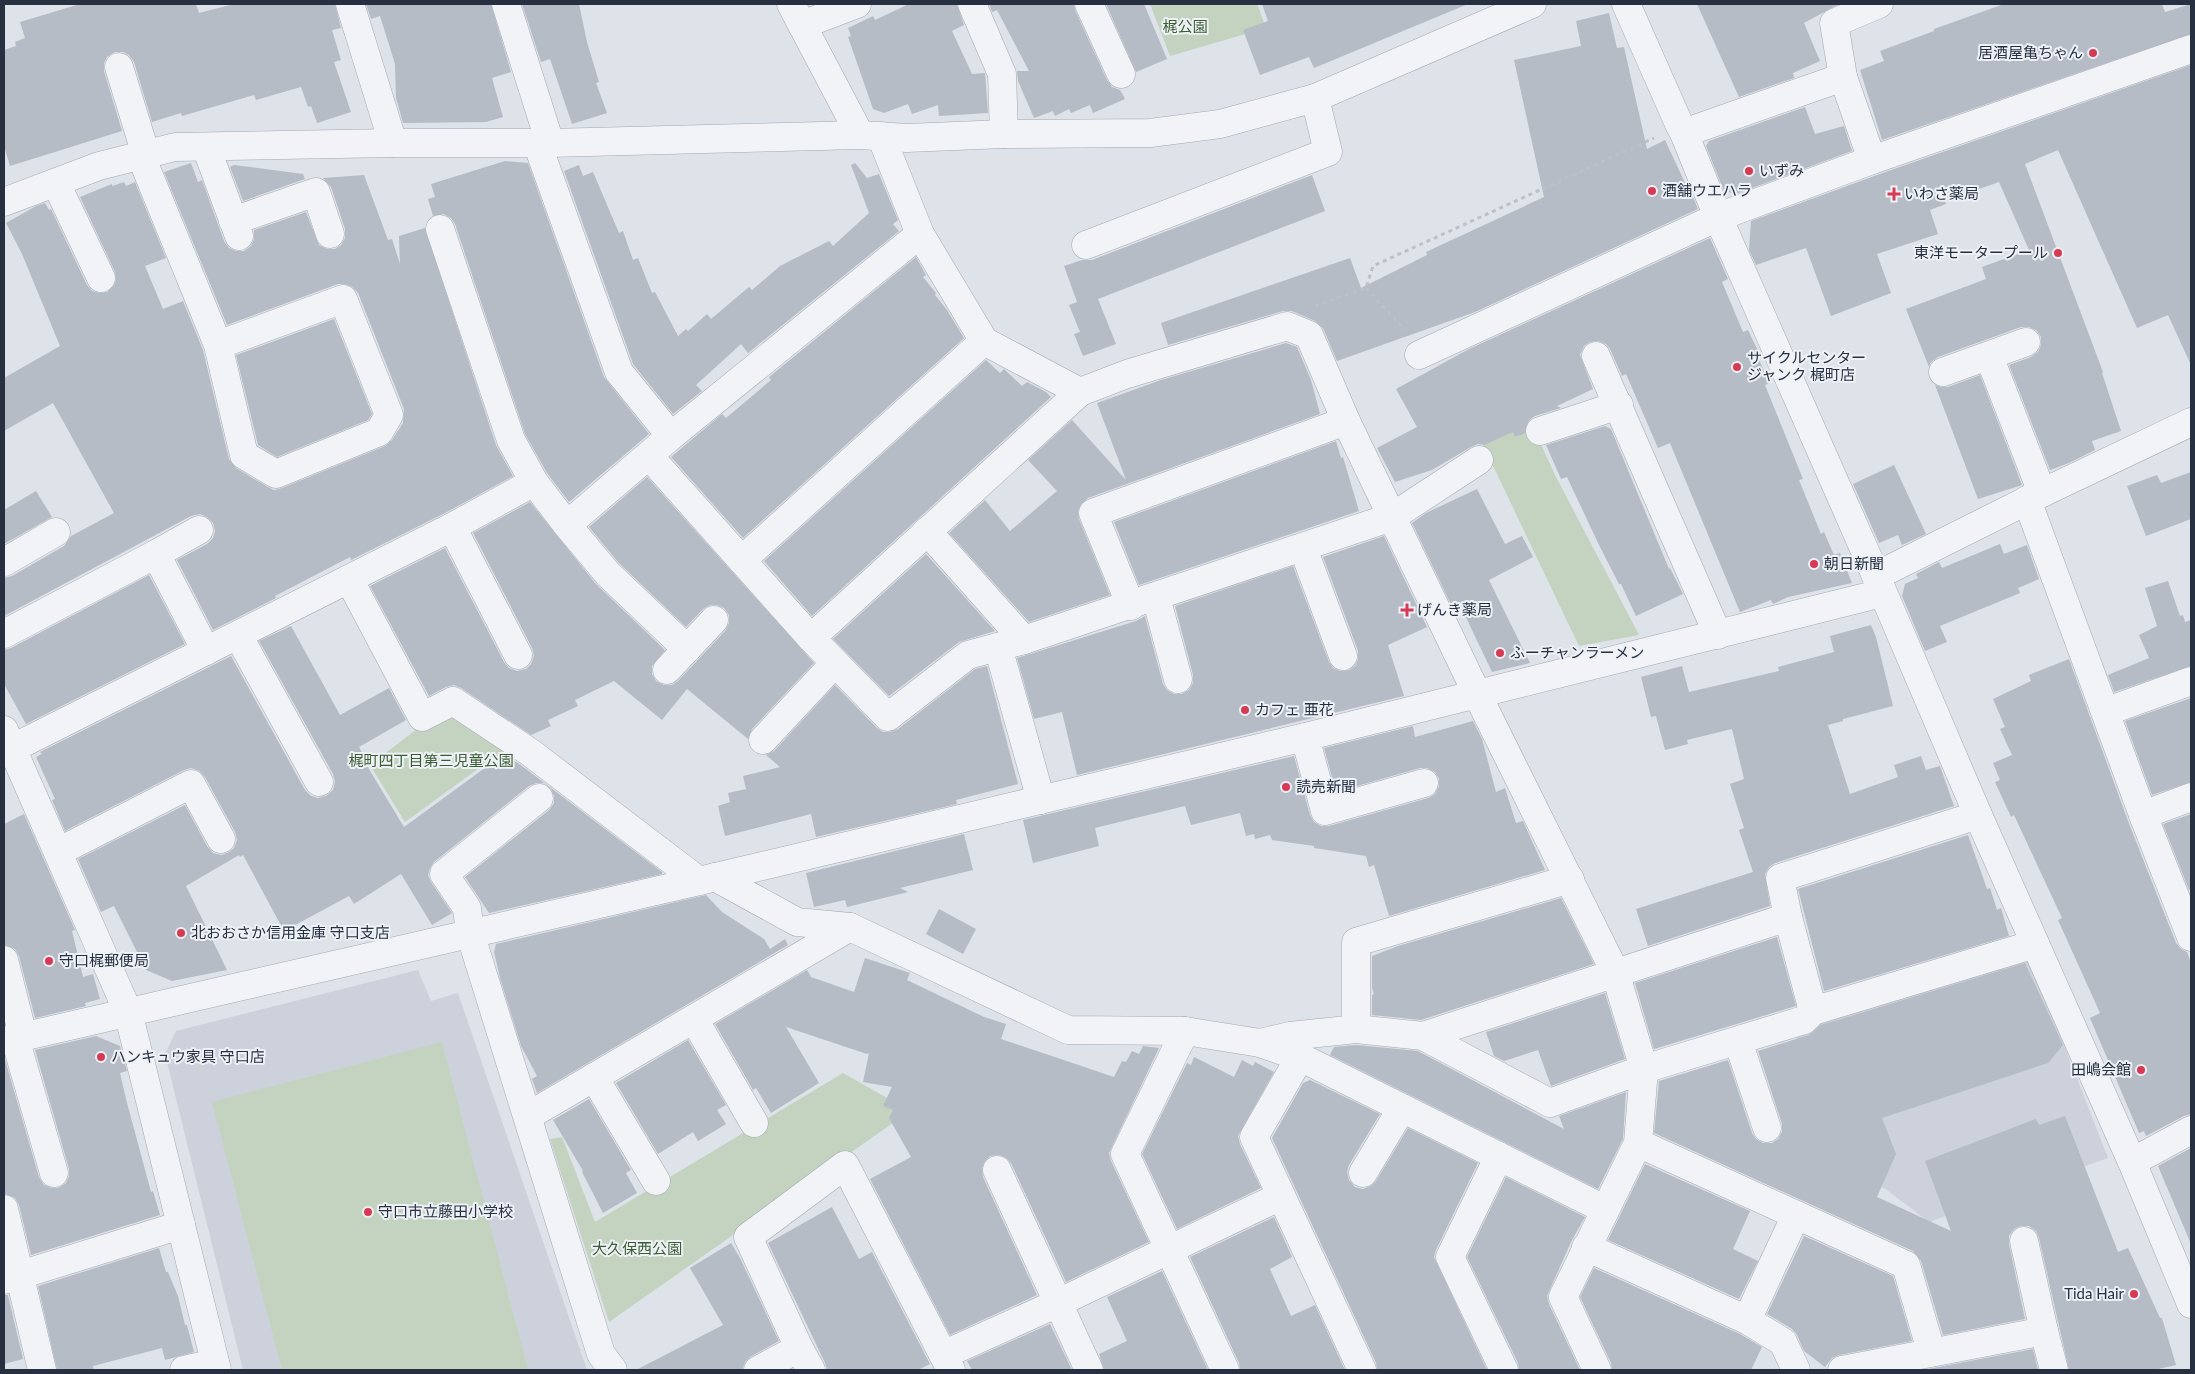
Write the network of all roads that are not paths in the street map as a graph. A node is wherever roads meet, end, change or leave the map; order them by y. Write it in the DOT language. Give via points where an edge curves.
graph roads {
  1 [pos="350,4"];
  2 [pos="506,4"];
  3 [pos="857,4"];
  4 [pos="972,4"];
  5 [pos="1089,4"];
  6 [pos="1532,4"];
  7 [pos="1626,4"];
  8 [pos="1864,6"];
  9 [pos="796,14"];
  10 [pos="2191,50"];
  11 [pos="119,67"];
  12 [pos="1121,74"];
  13 [pos="1843,77"];
  14 [pos="1315,98"];
  15 [pos="1682,129"];
  16 [pos="1004,134"];
  17 [pos="871,135"];
  18 [pos="544,143"];
  19 [pos="393,144"];
  20 [pos="206,147"];
  21 [pos="144,155"];
  22 [pos="1872,160"];
  23 [pos="56,183"];
  24 [pos="4,202"];
  25 [pos="1718,217"];
  26 [pos="440,229"];
  27 [pos="330,234"];
  28 [pos="920,234"];
  29 [pos="1086,245"];
  30 [pos="101,278"];
  31 [pos="984,342"];
  32 [pos="2026,342"];
  33 [pos="218,345"];
  34 [pos="1419,355"];
  35 [pos="1596,356"];
  36 [pos="1988,356"];
  37 [pos="1944,372"];
  38 [pos="1080,392"];
  39 [pos="1619,405"];
  40 [pos="1346,421"];
  41 [pos="2191,422"];
  42 [pos="1540,431"];
  43 [pos="670,436"];
  44 [pos="649,456"];
  45 [pos="1479,460"];
  46 [pos="534,482"];
  47 [pos="2034,496"];
  48 [pos="1392,517"];
  49 [pos="566,525"];
  50 [pos="452,527"];
  51 [pos="199,530"];
  52 [pos="928,531"];
  53 [pos="56,532"];
  54 [pos="1302,548"];
  55 [pos="156,554"];
  56 [pos="742,560"];
  57 [pos="4,562"];
  58 [pos="350,579"];
  59 [pos="1879,584"];
  60 [pos="1144,602"];
  61 [pos="714,620"];
  62 [pos="4,634"];
  63 [pos="238,635"];
  64 [pos="1718,635"];
  65 [pos="811,638"];
  66 [pos="1024,640"];
  67 [pos="998,647"];
  68 [pos="687,649"];
  69 [pos="206,651"];
  70 [pos="518,655"];
  71 [pos="1343,656"];
  72 [pos="835,663"];
  73 [pos="667,670"];
  74 [pos="1178,679"];
  75 [pos="2191,680"];
  76 [pos="1477,694"];
  77 [pos="2105,712"];
  78 [pos="1305,737"];
  79 [pos="8,739"];
  80 [pos="763,740"];
  81 [pos="319,782"];
  82 [pos="1424,783"];
  83 [pos="2191,797"];
  84 [pos="539,798"];
  85 [pos="1041,800"];
  86 [pos="1978,815"];
  87 [pos="2143,815"];
  88 [pos="221,839"];
  89 [pos="58,852"];
  90 [pos="707,879"];
  91 [pos="1570,879"];
  92 [pos="2186,908"];
  93 [pos="1788,917"];
  94 [pos="850,927"];
  95 [pos="470,933"];
  96 [pos="2191,937"];
  97 [pos="2035,944"];
  98 [pos="4,960"];
  99 [pos="1615,972"];
  100 [pos="1813,1011"];
  101 [pos="128,1012"];
  102 [pos="694,1018"];
  103 [pos="1356,1029"];
  104 [pos="1185,1031"];
  105 [pos="1423,1036"];
  106 [pos="14,1039"];
  107 [pos="1738,1040"];
  108 [pos="1260,1043"];
  109 [pos="1300,1057"];
  110 [pos="1644,1069"];
  111 [pos="594,1077"];
  112 [pos="1402,1108"];
  113 [pos="528,1116"];
  114 [pos="754,1123"];
  115 [pos="1767,1128"];
  116 [pos="2191,1130"];
  117 [pos="1638,1143"];
  118 [pos="1499,1156"];
  119 [pos="2132,1162"];
  120 [pos="997,1170"];
  121 [pos="54,1173"];
  122 [pos="1363,1173"];
  123 [pos="656,1181"];
  124 [pos="1281,1196"];
  125 [pos="1604,1209"];
  126 [pos="4,1210"];
  127 [pos="1796,1215"];
  128 [pos="181,1225"];
  129 [pos="2024,1242"];
  130 [pos="1586,1247"];
  131 [pos="1168,1249"];
  132 [pos="12,1278"];
  133 [pos="1058,1303"];
  134 [pos="2191,1304"];
  135 [pos="1747,1320"];
  136 [pos="2044,1331"];
  137 [pos="1931,1351"];
  138 [pos="805,1359"];
  139 [pos="947,1363"];
  140 [pos="216,1366"];
  141 [pos="41,1370"];
  142 [pos="184,1370"];
  143 [pos="613,1370"];
  144 [pos="758,1370"];
  145 [pos="1089,1370"];
  146 [pos="1225,1370"];
  147 [pos="1362,1370"];
  148 [pos="1504,1370"];
  149 [pos="1597,1370"];
  150 [pos="1796,1370"];
  151 [pos="1842,1370"];
  152 [pos="2054,1370"];
  1 -- 19 [label="street"];
  2 -- 18 [label="street"];
  3 -- 9 [label="street"];
  4 -- 16 [label="street" via="1002,74"];
  5 -- 12 [label="street"];
  6 -- 14 [label="street"];
  7 -- 15 [label="street"];
  8 -- 13 [label="street" via="1834,23"];
  9 -- 17 [label="street"];
  10 -- 22 [label="street"];
  11 -- 21 [label="street"];
  13 -- 15 [label="street"];
  13 -- 22 [label="street"];
  14 -- 16 [label="street" via="1220,124 1150,133"];
  14 -- 29 [label="street" via="1328,152"];
  15 -- 25 [label="street"];
  16 -- 17 [label="street" via="907,138"];
  17 -- 18 [label="street"];
  17 -- 28 [label="street"];
  18 -- 19 [label="street"];
  18 -- 43 [label="street" via="619,372"];
  19 -- 20 [label="street"];
  20 -- 21 [label="street" via="175,147"];
  20 -- 27 [label="street" via="236,228 316,192"];
  21 -- 23 [label="street" via="99,166"];
  21 -- 33 [label="street"];
  22 -- 25 [label="street"];
  23 -- 24 [label="street"];
  23 -- 30 [label="street"];
  25 -- 34 [label="street"];
  25 -- 59 [label="street"];
  26 -- 46 [label="street" via="511,440"];
  28 -- 31 [label="street"];
  28 -- 43 [label="street"];
  31 -- 38 [label="street"];
  31 -- 56 [label="street"];
  32 -- 36 [label="street"];
  33 -- 33 [label="street" via="244,455 276,474 378,432 389,415 343,299"];
  35 -- 39 [label="street"];
  36 -- 37 [label="street"];
  36 -- 47 [label="street"];
  38 -- 40 [label="street" via="1127,374 1287,326 1309,335"];
  38 -- 52 [label="street"];
  39 -- 42 [label="street"];
  39 -- 64 [label="street"];
  40 -- 48 [label="street"];
  40 -- 60 [label="street" via="1093,513"];
  41 -- 47 [label="street"];
  43 -- 44 [label="street"];
  44 -- 49 [label="street"];
  44 -- 56 [label="street"];
  45 -- 48 [label="street"];
  46 -- 49 [label="street"];
  46 -- 50 [label="street"];
  47 -- 59 [label="street"];
  47 -- 77 [label="street"];
  48 -- 54 [label="street"];
  48 -- 76 [label="street"];
  49 -- 68 [label="street" via="608,574"];
  50 -- 58 [label="street"];
  50 -- 70 [label="street"];
  51 -- 55 [label="street"];
  52 -- 65 [label="street"];
  52 -- 66 [label="street"];
  53 -- 57 [label="street"];
  54 -- 60 [label="street"];
  54 -- 71 [label="street"];
  55 -- 62 [label="street"];
  55 -- 69 [label="street"];
  56 -- 65 [label="street"];
  58 -- 63 [label="street"];
  58 -- 90 [label="street" via="422,717 453,701 531,752"];
  59 -- 64 [label="street"];
  59 -- 86 [label="street"];
  60 -- 66 [label="street"];
  60 -- 74 [label="street"];
  61 -- 68 [label="street"];
  63 -- 69 [label="street"];
  63 -- 81 [label="street"];
  64 -- 76 [label="street"];
  65 -- 72 [label="street"];
  66 -- 67 [label="street"];
  67 -- 72 [label="street" via="968,655 888,717"];
  67 -- 85 [label="street"];
  68 -- 73 [label="street"];
  69 -- 79 [label="street"];
  72 -- 80 [label="street"];
  75 -- 77 [label="street"];
  76 -- 78 [label="street"];
  76 -- 91 [label="street"];
  77 -- 87 [label="street"];
  78 -- 82 [label="street" via="1325,811"];
  78 -- 85 [label="street"];
  79 -- 89 [label="street"];
  83 -- 87 [label="street"];
  84 -- 95 [label="street" via="444,874 467,908"];
  85 -- 90 [label="street"];
  86 -- 93 [label="street" via="1780,878"];
  86 -- 97 [label="street"];
  87 -- 92 [label="street"];
  88 -- 89 [label="street" via="191,784"];
  89 -- 101 [label="street"];
  90 -- 94 [label="street" via="797,922"];
  90 -- 95 [label="street"];
  91 -- 99 [label="street"];
  91 -- 103 [label="street" via="1356,942"];
  92 -- 96 [label="street"];
  93 -- 99 [label="street"];
  93 -- 100 [label="street"];
  94 -- 102 [label="street"];
  94 -- 104 [label="street" via="1068,1030"];
  95 -- 101 [label="street"];
  95 -- 113 [label="street"];
  97 -- 100 [label="street"];
  97 -- 119 [label="street"];
  98 -- 106 [label="street"];
  99 -- 105 [label="street"];
  99 -- 110 [label="street"];
  100 -- 107 [label="street" via="1804,1020"];
  101 -- 106 [label="street"];
  101 -- 128 [label="street"];
  102 -- 111 [label="street"];
  102 -- 114 [label="street"];
  103 -- 105 [label="street"];
  103 -- 108 [label="street" via="1290,1036"];
  104 -- 108 [label="street"];
  104 -- 131 [label="street" via="1125,1154"];
  105 -- 110 [label="street" via="1550,1102"];
  106 -- 121 [label="street"];
  107 -- 110 [label="street"];
  107 -- 115 [label="street"];
  108 -- 109 [label="street"];
  109 -- 112 [label="street"];
  109 -- 124 [label="street" via="1254,1137"];
  110 -- 117 [label="street"];
  111 -- 113 [label="street"];
  111 -- 123 [label="street"];
  112 -- 118 [label="street"];
  112 -- 122 [label="street"];
  113 -- 143 [label="street" via="601,1354"];
  116 -- 119 [label="street"];
  117 -- 125 [label="street"];
  117 -- 127 [label="street"];
  118 -- 125 [label="street"];
  118 -- 148 [label="street" via="1450,1258"];
  119 -- 134 [label="street"];
  120 -- 133 [label="street"];
  124 -- 131 [label="street"];
  124 -- 147 [label="street"];
  125 -- 130 [label="street"];
  126 -- 132 [label="street"];
  127 -- 135 [label="street"];
  127 -- 137 [label="street" via="1906,1265"];
  128 -- 132 [label="street"];
  128 -- 140 [label="street"];
  129 -- 136 [label="street"];
  130 -- 135 [label="street"];
  130 -- 149 [label="street" via="1563,1297"];
  131 -- 133 [label="street"];
  131 -- 146 [label="street"];
  132 -- 141 [label="street"];
  133 -- 139 [label="street"];
  133 -- 145 [label="street"];
  135 -- 150 [label="street" via="1783,1342"];
  136 -- 137 [label="street"];
  136 -- 152 [label="street"];
  137 -- 151 [label="street"];
  138 -- 139 [label="street" via="748,1237 845,1165"];
  138 -- 144 [label="street"];
  140 -- 142 [label="street"];
}
